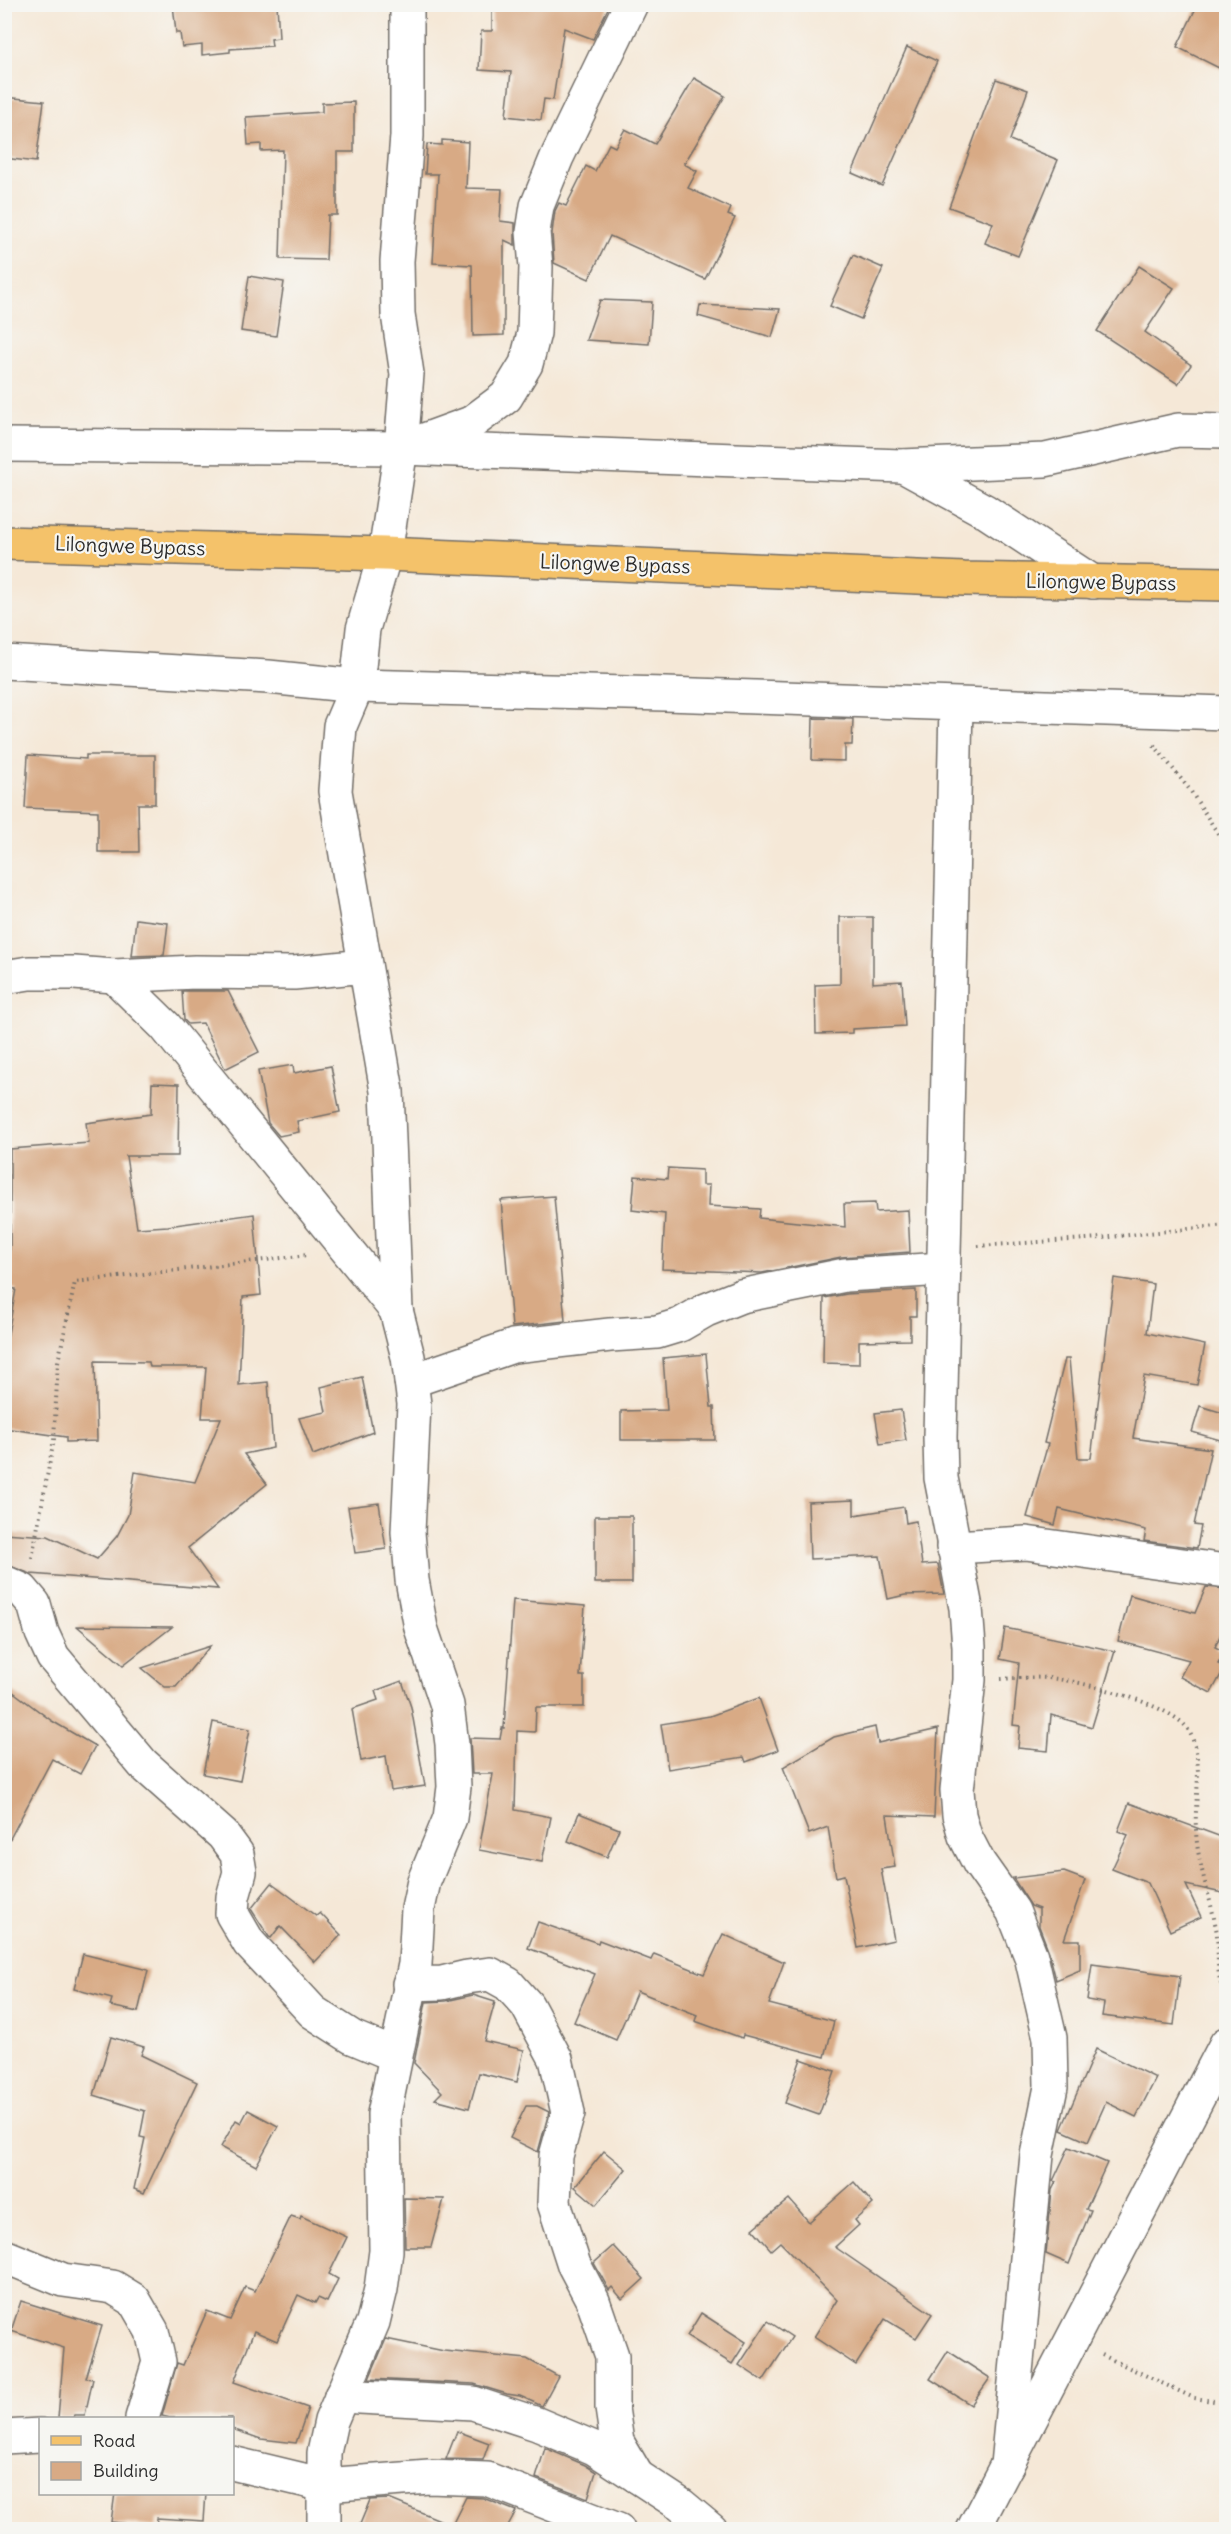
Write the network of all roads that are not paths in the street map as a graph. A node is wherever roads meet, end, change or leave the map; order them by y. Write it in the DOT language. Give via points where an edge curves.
graph roads {
  1 [pos="407,4"];
  2 [pos="631,4"];
  3 [pos="1227,430"];
  4 [pos="4,445"];
  5 [pos="401,448"];
  6 [pos="902,466"];
  7 [pos="4,543"];
  8 [pos="385,554"];
  9 [pos="1094,582"];
  10 [pos="1227,584"];
  11 [pos="4,662"];
  12 [pos="357,686"];
  13 [pos="956,705"];
  14 [pos="1227,713"];
  15 [pos="365,966"];
  16 [pos="114,976"];
  17 [pos="4,977"];
  18 [pos="944,1259"];
  19 [pos="396,1310"];
  20 [pos="411,1381"];
  21 [pos="953,1547"];
  22 [pos="1227,1571"];
  23 [pos="13,1586"];
  24 [pos="409,1984"];
  25 [pos="1227,2044"];
  26 [pos="395,2055"];
  27 [pos="4,2256"];
  28 [pos="341,2396"];
  29 [pos="142,2417"];
  30 [pos="39,2435"];
  31 [pos="4,2437"];
  32 [pos="234,2463"];
  33 [pos="1007,2465"];
  34 [pos="637,2476"];
  35 [pos="324,2485"];
  36 [pos="324,2529"];
  37 [pos="618,2529"];
  38 [pos="711,2529"];
  39 [pos="973,2529"];
  1 -- 5 [label="street" via="407,136 397,261 398,314 406,374"];
  2 -- 5 [label="street" via="537,206 533,232 534,333 526,364 506,398 471,423"];
  3 -- 6 [label="street" via="1178,430 1045,460"];
  4 -- 5 [label="street"];
  5 -- 6 [label="street"];
  5 -- 8 [label="street"];
  6 -- 9 [label="street" via="985,511"];
  7 -- 8 [label="main road, Lilongwe Bypass"];
  8 -- 9 [label="main road, Lilongwe Bypass"];
  8 -- 12 [label="street" via="363,629"];
  9 -- 10 [label="main road, Lilongwe Bypass"];
  11 -- 12 [label="street"];
  12 -- 13 [label="street"];
  12 -- 15 [label="street" via="340,726 335,791"];
  13 -- 14 [label="street"];
  13 -- 18 [label="street"];
  15 -- 16 [label="street" via="294,973"];
  15 -- 19 [label="street" via="387,1091"];
  16 -- 17 [label="street" via="29,973"];
  16 -- 19 [label="street" via="165,1026"];
  18 -- 20 [label="street" via="741,1296 657,1332 513,1346"];
  18 -- 21 [label="street" via="941,1478"];
  19 -- 20 [label="street"];
  20 -- 24 [label="street" via="414,1404 408,1532 412,1580 421,1628 447,1705 454,1787 450,1818 424,1881 415,1964"];
  21 -- 22 [label="street" via="1026,1543"];
  21 -- 33 [label="street" via="966,1608 969,1680 959,1767 959,1815 979,1863 1013,1911 1031,1956 1050,2038 1051,2087 1037,2155"];
  23 -- 26 [label="street" via="34,1604 53,1657 143,1764 223,1835 237,1854 240,1872 232,1914 249,1943 313,2012 352,2037"];
  24 -- 26 [label="street"];
  24 -- 34 [label="street" via="442,1983 490,1974 508,1984 527,2005 556,2059 568,2113 556,2156 554,2203 574,2265 593,2301 612,2356 612,2408 617,2442"];
  25 -- 33 [label="street"];
  26 -- 28 [label="street" via="384,2114 386,2251 381,2289 373,2322"];
  27 -- 29 [label="street" via="63,2280 113,2287 134,2301 152,2331 159,2362"];
  28 -- 34 [label="street" via="474,2403 594,2448"];
  28 -- 35 [label="street" via="324,2452"];
  30 -- 31 [label="street"];
  32 -- 35 [label="street"];
  33 -- 39 [label="street"];
  34 -- 38 [label="street"];
  35 -- 36 [label="street"];
  35 -- 37 [label="street" via="429,2477 487,2479"];
}
